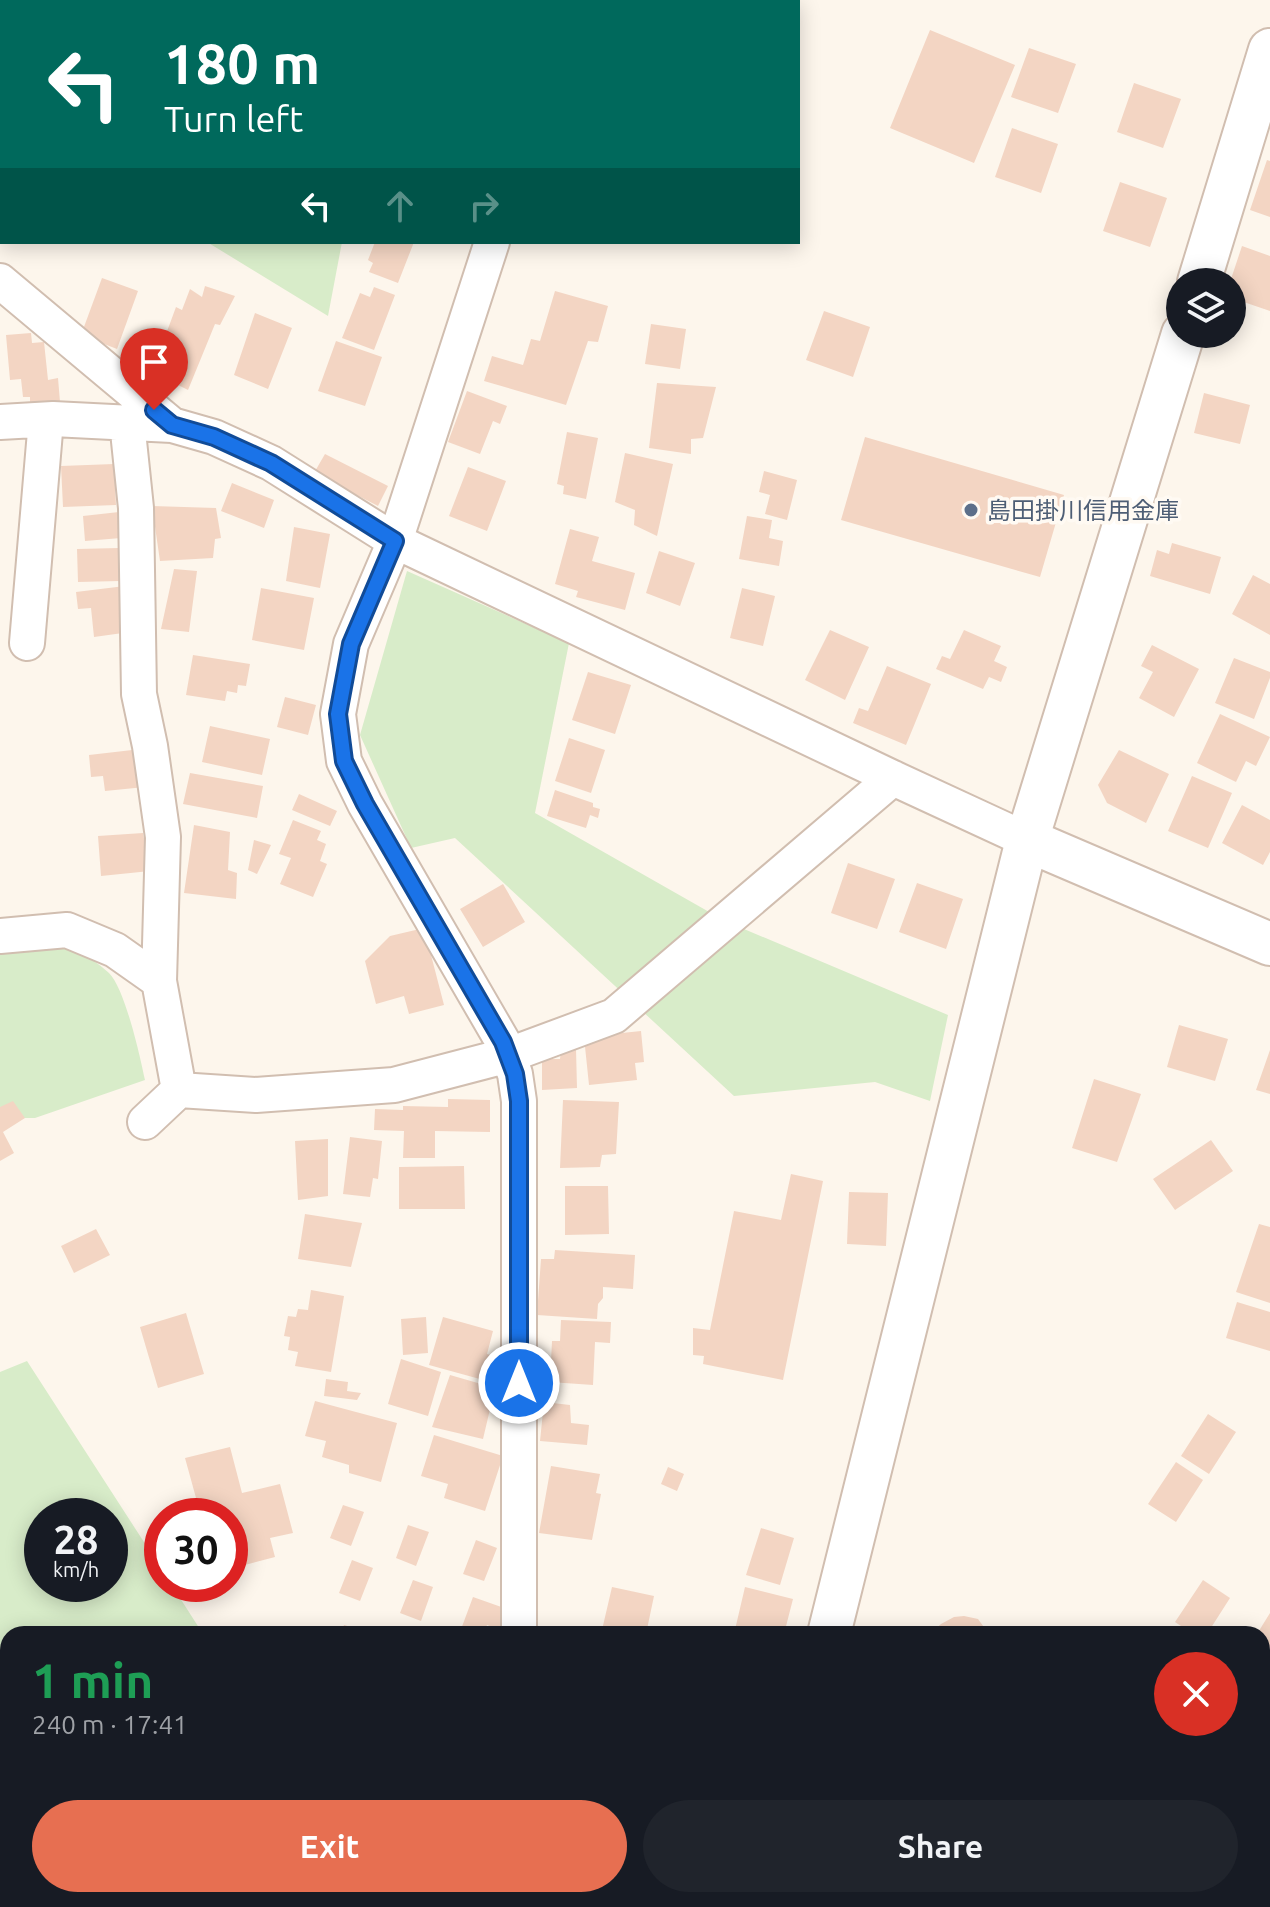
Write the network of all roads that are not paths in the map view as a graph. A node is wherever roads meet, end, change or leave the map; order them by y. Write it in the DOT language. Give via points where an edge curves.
graph roads {
  1 [pos="1270,50"];
  2 [pos="491,244"];
  3 [pos="1203,268"];
  4 [pos="0,281"];
  5 [pos="1179,348"];
  6 [pos="46,420"];
  7 [pos="0,422"];
  8 [pos="127,422"];
  9 [pos="172,425"];
  10 [pos="395,541"];
  11 [pos="27,643"];
  12 [pos="893,778"];
  13 [pos="1027,840"];
  14 [pos="0,936"];
  15 [pos="1270,944"];
  16 [pos="159,981"];
  17 [pos="509,1055"];
  18 [pos="179,1090"];
  19 [pos="145,1122"];
  20 [pos="519,1626"];
  21 [pos="831,1626"];
  1 -- 3 [label="street"];
  2 -- 10 [label="street"];
  4 -- 9 [label="street"];
  5 -- 13 [label="street"];
  6 -- 7 [label="street"];
  6 -- 8 [label="street"];
  6 -- 11 [label="street"];
  8 -- 9 [label="street"];
  8 -- 16 [label="street" via="136,508 139,694 163,837"];
  9 -- 10 [label="street" via="271,463"];
  10 -- 12 [label="street"];
  10 -- 17 [label="street" via="351,644 338,714 344,761"];
  12 -- 13 [label="street"];
  12 -- 17 [label="street" via="614,1016"];
  13 -- 15 [label="street"];
  13 -- 21 [label="street"];
  14 -- 16 [label="street" via="67,930 115,950"];
  16 -- 18 [label="street"];
  17 -- 18 [label="street" via="394,1085 256,1095"];
  17 -- 20 [label="street" via="519,1101"];
  18 -- 19 [label="street"];
}
